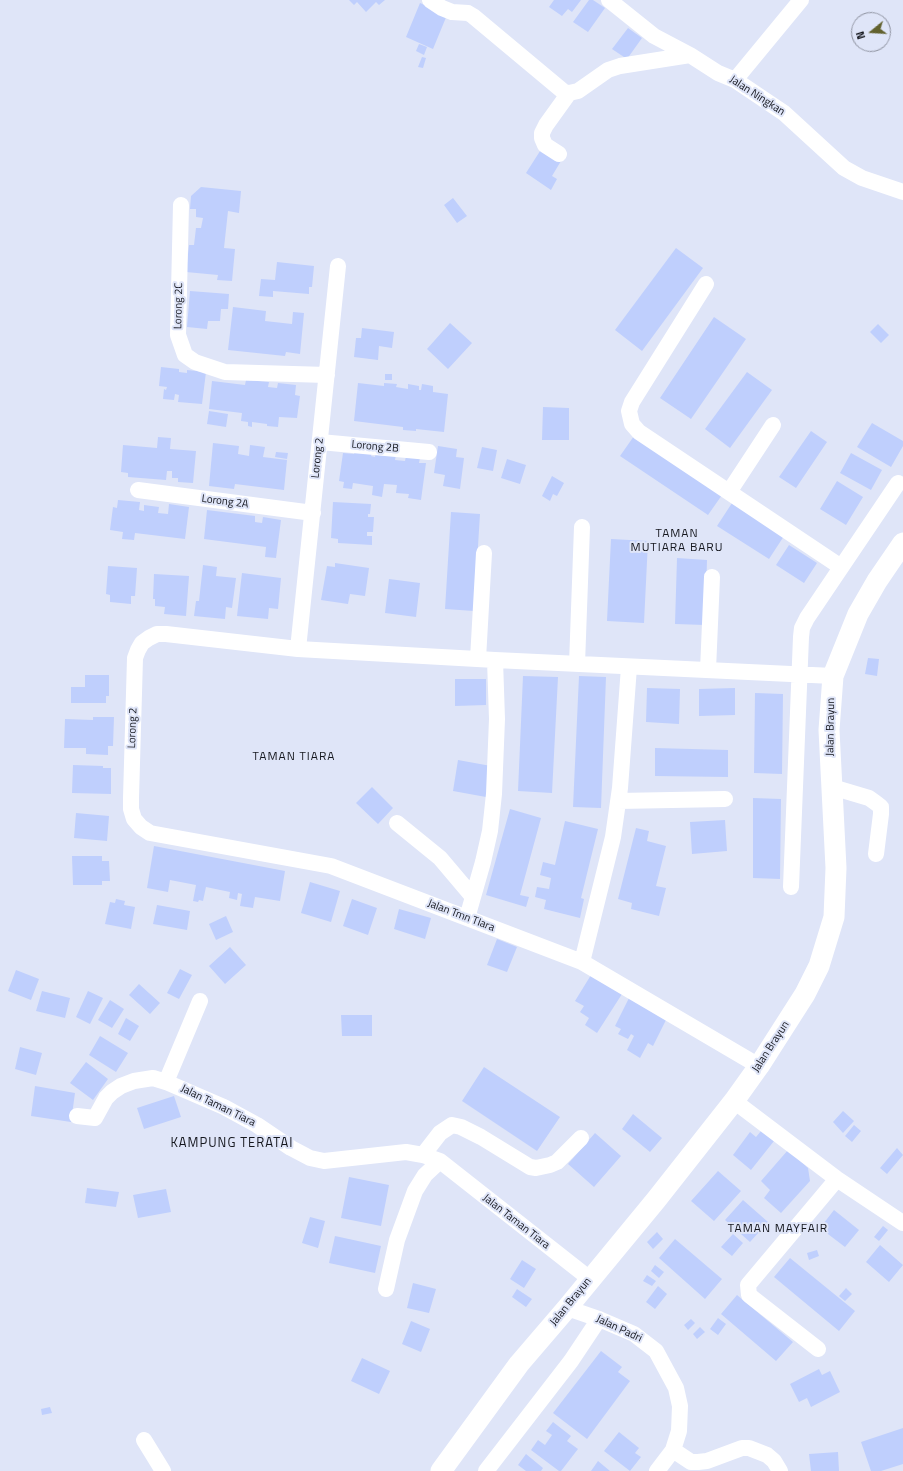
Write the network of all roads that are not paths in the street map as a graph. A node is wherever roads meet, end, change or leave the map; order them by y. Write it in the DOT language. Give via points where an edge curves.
graph roads {
  1 [pos="430,0"];
  2 [pos="609,0"];
  3 [pos="801,0"];
  4 [pos="690,55"];
  5 [pos="735,80"];
  6 [pos="569,93"];
  7 [pos="559,154"];
  8 [pos="903,192"];
  9 [pos="181,206"];
  10 [pos="338,266"];
  11 [pos="706,284"];
  12 [pos="327,375"];
  13 [pos="774,425"];
  14 [pos="320,442"];
  15 [pos="429,452"];
  16 [pos="898,483"];
  17 [pos="138,490"];
  18 [pos="729,492"];
  19 [pos="313,513"];
  20 [pos="582,527"];
  21 [pos="903,544"];
  22 [pos="484,553"];
  23 [pos="841,567"];
  24 [pos="712,577"];
  25 [pos="298,649"];
  26 [pos="478,658"];
  27 [pos="496,660"];
  28 [pos="577,664"];
  29 [pos="629,667"];
  30 [pos="708,670"];
  31 [pos="800,674"];
  32 [pos="833,676"];
  33 [pos="832,787"];
  34 [pos="725,799"];
  35 [pos="618,801"];
  36 [pos="397,824"];
  37 [pos="141,827"];
  38 [pos="876,854"];
  39 [pos="791,887"];
  40 [pos="473,897"];
  41 [pos="466,918"];
  42 [pos="582,962"];
  43 [pos="200,1001"];
  44 [pos="759,1066"];
  45 [pos="166,1082"];
  46 [pos="734,1101"];
  47 [pos="76,1116"];
  48 [pos="581,1138"];
  49 [pos="423,1155"];
  50 [pos="440,1161"];
  51 [pos="837,1179"];
  52 [pos="903,1224"];
  53 [pos="590,1279"];
  54 [pos="386,1289"];
  55 [pos="567,1308"];
  56 [pos="599,1319"];
  57 [pos="818,1349"];
  58 [pos="144,1440"];
  59 [pos="673,1450"];
  60 [pos="163,1471"];
  61 [pos="442,1471"];
  62 [pos="486,1471"];
  63 [pos="657,1471"];
  64 [pos="780,1471"];
  1 -- 6 [label="street" via="452,12 468,13 473,16 560,90"];
  2 -- 4 [label="street, Jalan Ningkan" via="654,36"];
  3 -- 5 [label="street"];
  4 -- 5 [label="street, Jalan Ningkan" via="718,73"];
  4 -- 6 [label="street" via="620,66 608,70 578,91"];
  5 -- 8 [label="street, Jalan Ningkan" via="784,113 844,168 862,178"];
  6 -- 7 [label="street" via="542,133 545,145"];
  9 -- 12 [label="street, Lorong 2C" via="178,335 185,355 195,362 225,372"];
  10 -- 12 [label="street, Lorong 2"];
  11 -- 18 [label="street" via="632,402 629,411 632,424 639,432"];
  12 -- 14 [label="street, Lorong 2"];
  13 -- 18 [label="street"];
  14 -- 15 [label="street, Lorong 2B"];
  14 -- 19 [label="street, Lorong 2"];
  16 -- 23 [label="street"];
  17 -- 19 [label="street, Lorong 2A"];
  18 -- 23 [label="street"];
  19 -- 25 [label="street, Lorong 2"];
  20 -- 28 [label="street"];
  21 -- 32 [label="main road, Jalan Brayun" via="858,614"];
  22 -- 26 [label="street"];
  23 -- 31 [label="street" via="802,628"];
  24 -- 30 [label="street"];
  25 -- 26 [label="street, Lorong 2"];
  25 -- 37 [label="street, Lorong 2" via="166,634 157,634 142,643 135,658 131,798 134,819"];
  26 -- 27 [label="street, Lorong 2"];
  27 -- 28 [label="street, Lorong 2"];
  27 -- 40 [label="street" via="494,794 489,837"];
  28 -- 29 [label="street, Lorong 2"];
  29 -- 30 [label="street, Lorong 2"];
  29 -- 35 [label="street"];
  30 -- 31 [label="street, Lorong 2"];
  31 -- 32 [label="street, Lorong 2"];
  31 -- 39 [label="street"];
  32 -- 33 [label="main road, Jalan Brayun" via="829,730"];
  33 -- 38 [label="street" via="869,798 881,807"];
  33 -- 44 [label="main road, Jalan Brayun" via="836,868 834,917 819,966 805,994"];
  34 -- 35 [label="street"];
  35 -- 42 [label="street" via="613,837"];
  36 -- 40 [label="street" via="440,858"];
  37 -- 41 [label="street, Jalan Tmn TIara" via="150,833 331,866"];
  40 -- 41 [label="street"];
  41 -- 42 [label="street, Jalan Tmn TIara"];
  42 -- 44 [label="street, Jalan Tmn TIara"];
  43 -- 45 [label="street"];
  44 -- 46 [label="main road, Jalan Brayun"];
  45 -- 47 [label="street, Jalan Taman Tiara" via="153,1078 134,1081 112,1092 96,1117 92,1119"];
  45 -- 49 [label="street, Jalan Taman Tiara" via="257,1124 310,1158 324,1161 406,1152"];
  46 -- 51 [label="street"];
  46 -- 53 [label="main road, Jalan Brayun"];
  48 -- 49 [label="street" via="557,1162 536,1168 530,1167 481,1137 452,1125 440,1132"];
  49 -- 50 [label="street, Jalan Taman Tiara"];
  50 -- 53 [label="street, Jalan Taman Tiara"];
  50 -- 54 [label="street" via="425,1175 415,1191 397,1240"];
  51 -- 52 [label="street"];
  51 -- 57 [label="street" via="748,1285 749,1295"];
  53 -- 55 [label="main road, Jalan Brayun"];
  55 -- 56 [label="street, Jalan Padri"];
  55 -- 61 [label="main road, Jalan Brayun" via="519,1364"];
  56 -- 59 [label="street, Jalan Padri" via="634,1334 656,1351 663,1362 676,1388 680,1406 679,1431"];
  56 -- 62 [label="street" via="571,1361"];
  58 -- 60 [label="street"];
  59 -- 63 [label="street, Jalan Padri"];
  59 -- 64 [label="street" via="692,1462 698,1462 742,1448 750,1448 774,1460"];
}
